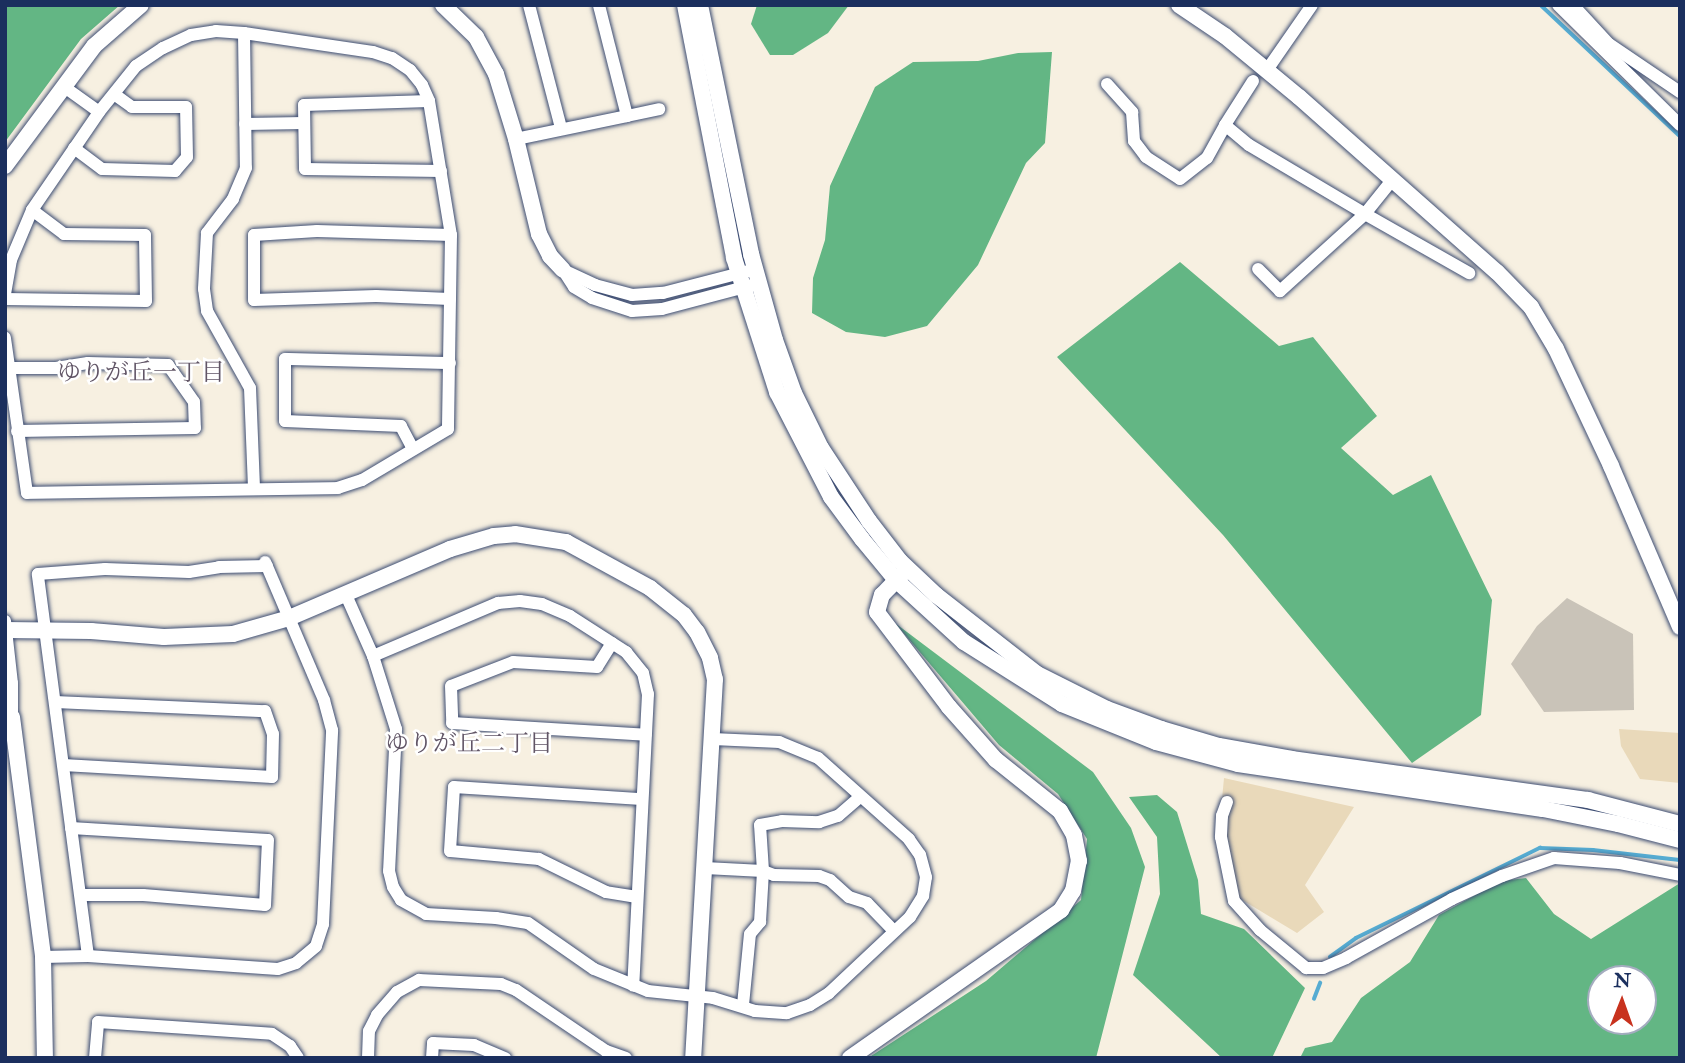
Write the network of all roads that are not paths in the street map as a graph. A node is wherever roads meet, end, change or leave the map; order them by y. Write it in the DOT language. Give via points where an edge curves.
graph roads {
  1 [pos="141,5"];
  2 [pos="443,5"];
  3 [pos="529,5"];
  4 [pos="599,5"];
  5 [pos="685,5"];
  6 [pos="699,5"];
  7 [pos="1179,5"];
  8 [pos="1312,5"];
  9 [pos="1558,5"];
  10 [pos="1573,5"];
  11 [pos="244,33"];
  12 [pos="1267,70"];
  13 [pos="1253,82"];
  14 [pos="1107,84"];
  15 [pos="63,86"];
  16 [pos="1680,92"];
  17 [pos="114,94"];
  18 [pos="429,102"];
  19 [pos="659,109"];
  20 [pos="99,113"];
  21 [pos="627,116"];
  22 [pos="304,123"];
  23 [pos="245,124"];
  24 [pos="1225,125"];
  25 [pos="1680,125"];
  26 [pos="561,128"];
  27 [pos="516,139"];
  28 [pos="74,148"];
  29 [pos="5,166"];
  30 [pos="441,170"];
  31 [pos="1393,180"];
  32 [pos="32,210"];
  33 [pos="1365,214"];
  34 [pos="451,235"];
  35 [pos="8,260"];
  36 [pos="1258,269"];
  37 [pos="563,270"];
  38 [pos="1469,273"];
  39 [pos="757,276"];
  40 [pos="740,281"];
  41 [pos="5,294"];
  42 [pos="5,299"];
  43 [pos="450,299"];
  44 [pos="5,338"];
  45 [pos="450,363"];
  46 [pos="9,368"];
  47 [pos="9,394"];
  48 [pos="18,431"];
  49 [pos="412,449"];
  50 [pos="254,489"];
  51 [pos="901,575"];
  52 [pos="346,595"];
  53 [pos="289,618"];
  54 [pos="6,627"];
  55 [pos="1680,627"];
  56 [pos="46,630"];
  57 [pos="612,643"];
  58 [pos="373,656"];
  59 [pos="5,688"];
  60 [pos="55,702"];
  61 [pos="12,718"];
  62 [pos="646,735"];
  63 [pos="713,739"];
  64 [pos="63,765"];
  65 [pos="860,797"];
  66 [pos="642,799"];
  67 [pos="1227,802"];
  68 [pos="1680,824"];
  69 [pos="71,828"];
  70 [pos="1680,840"];
  71 [pos="705,868"];
  72 [pos="763,871"];
  73 [pos="1680,875"];
  74 [pos="81,895"];
  75 [pos="637,897"];
  76 [pos="894,931"];
  77 [pos="88,956"];
  78 [pos="43,957"];
  79 [pos="633,986"];
  80 [pos="697,996"];
  81 [pos="743,1005"];
  82 [pos="45,1058"];
  83 [pos="95,1058"];
  84 [pos="298,1058"];
  85 [pos="368,1058"];
  86 [pos="432,1058"];
  87 [pos="505,1058"];
  88 [pos="626,1058"];
  89 [pos="693,1058"];
  90 [pos="850,1058"];
  1 -- 15 [label="street" via="94,46"];
  2 -- 27 [label="street" via="476,37 488,58"];
  3 -- 26 [label="street"];
  4 -- 21 [label="street"];
  5 -- 40 [label="street"];
  6 -- 39 [label="street"];
  7 -- 12 [label="street"];
  8 -- 12 [label="street"];
  9 -- 25 [label="street"];
  10 -- 16 [label="street" via="1609,44"];
  11 -- 17 [label="street" via="191,35 163,48 136,66"];
  11 -- 18 [label="street" via="392,58 410,70"];
  11 -- 23 [label="street"];
  12 -- 31 [label="street"];
  13 -- 24 [label="street"];
  14 -- 24 [label="street" via="1132,112 1135,141 1146,157 1180,179 1207,158"];
  15 -- 20 [label="street"];
  15 -- 29 [label="street"];
  17 -- 20 [label="street"];
  17 -- 28 [label="street" via="132,107 186,107 187,157 175,171 102,169"];
  18 -- 22 [label="street" via="304,105"];
  18 -- 30 [label="street"];
  19 -- 21 [label="street"];
  20 -- 28 [label="street"];
  21 -- 26 [label="street"];
  22 -- 23 [label="street"];
  22 -- 30 [label="street" via="305,169"];
  23 -- 50 [label="street" via="244,177 206,233 204,289 207,311 250,388"];
  24 -- 33 [label="street" via="1249,145"];
  26 -- 27 [label="street"];
  27 -- 37 [label="street" via="539,234"];
  28 -- 32 [label="street"];
  30 -- 34 [label="street"];
  31 -- 33 [label="street"];
  31 -- 55 [label="street" via="1531,307 1556,349 1611,467"];
  32 -- 35 [label="street"];
  32 -- 42 [label="street" via="64,234 145,235 146,301"];
  33 -- 36 [label="street" via="1280,291"];
  33 -- 38 [label="street"];
  34 -- 43 [label="street"];
  34 -- 43 [label="street" via="254,235 254,300"];
  35 -- 41 [label="street"];
  37 -- 40 [label="street" via="574,287 592,298 632,311 662,309"];
  39 -- 40 [label="street"];
  39 -- 51 [label="street" via="783,367 821,448"];
  40 -- 51 [label="street" via="777,392 803,447 831,497"];
  43 -- 45 [label="street"];
  44 -- 46 [label="street"];
  45 -- 49 [label="street" via="448,429"];
  45 -- 49 [label="street" via="285,359 285,422 401,426"];
  46 -- 47 [label="street"];
  46 -- 48 [label="street" via="88,363 168,365 194,402 195,428"];
  47 -- 48 [label="street"];
  48 -- 50 [label="street" via="27,493"];
  49 -- 50 [label="street" via="362,480 338,488"];
  51 -- 68 [label="street" via="1037,674 1107,709 1161,729 1219,746 1292,759 1588,800"];
  51 -- 70 [label="street" via="964,642 1012,675 1062,704 1156,743 1238,764 1503,802"];
  51 -- 90 [label="street" via="882,595 877,612 996,760 1060,811 1074,835 1079,861 1073,891 1061,910"];
  52 -- 53 [label="street"];
  52 -- 58 [label="street"];
  52 -- 63 [label="street" via="472,541 515,534 566,542 650,588 684,615 697,632 715,679"];
  53 -- 56 [label="street" via="260,629 199,638"];
  53 -- 56 [label="street" via="266,564 188,572 105,569 38,574"];
  53 -- 77 [label="street" via="332,730 323,924 316,946 296,963 278,968"];
  54 -- 56 [label="street"];
  54 -- 61 [label="street"];
  56 -- 60 [label="street"];
  57 -- 58 [label="street" via="570,616 520,601 498,603"];
  57 -- 62 [label="street" via="643,673 648,694"];
  57 -- 62 [label="street" via="597,667 513,662 451,686 452,723"];
  58 -- 79 [label="street" via="396,729 389,871 401,900 426,914 528,923 594,969"];
  59 -- 61 [label="street"];
  60 -- 64 [label="street"];
  60 -- 64 [label="street" via="265,711 273,734 272,777"];
  61 -- 78 [label="street"];
  62 -- 66 [label="street"];
  63 -- 65 [label="street" via="779,742 799,748 818,758"];
  63 -- 71 [label="street"];
  64 -- 69 [label="street"];
  65 -- 72 [label="street" via="838,816 760,825"];
  65 -- 76 [label="street" via="909,839 920,855 926,877 923,896"];
  66 -- 75 [label="street"];
  66 -- 75 [label="street" via="454,787 450,851 539,859 606,892"];
  67 -- 73 [label="street" via="1221,837 1234,901 1260,930 1306,968 1323,968 1346,958 1452,899 1554,858 1620,863"];
  69 -- 74 [label="street"];
  69 -- 74 [label="street" via="268,840 265,905"];
  71 -- 72 [label="street"];
  71 -- 80 [label="street"];
  72 -- 76 [label="street" via="830,880 849,897 867,903"];
  72 -- 81 [label="street" via="760,922 750,934"];
  74 -- 77 [label="street"];
  75 -- 79 [label="street"];
  76 -- 81 [label="street" via="830,993 810,1005 770,1014"];
  77 -- 78 [label="street"];
  78 -- 82 [label="street"];
  79 -- 80 [label="street"];
  80 -- 81 [label="street"];
  80 -- 89 [label="street"];
  83 -- 84 [label="street" via="98,1022 272,1034"];
  85 -- 88 [label="street" via="369,1031 377,1015 397,992 419,980 508,987 606,1051"];
  86 -- 87 [label="street" via="433,1043 474,1045"];
}
